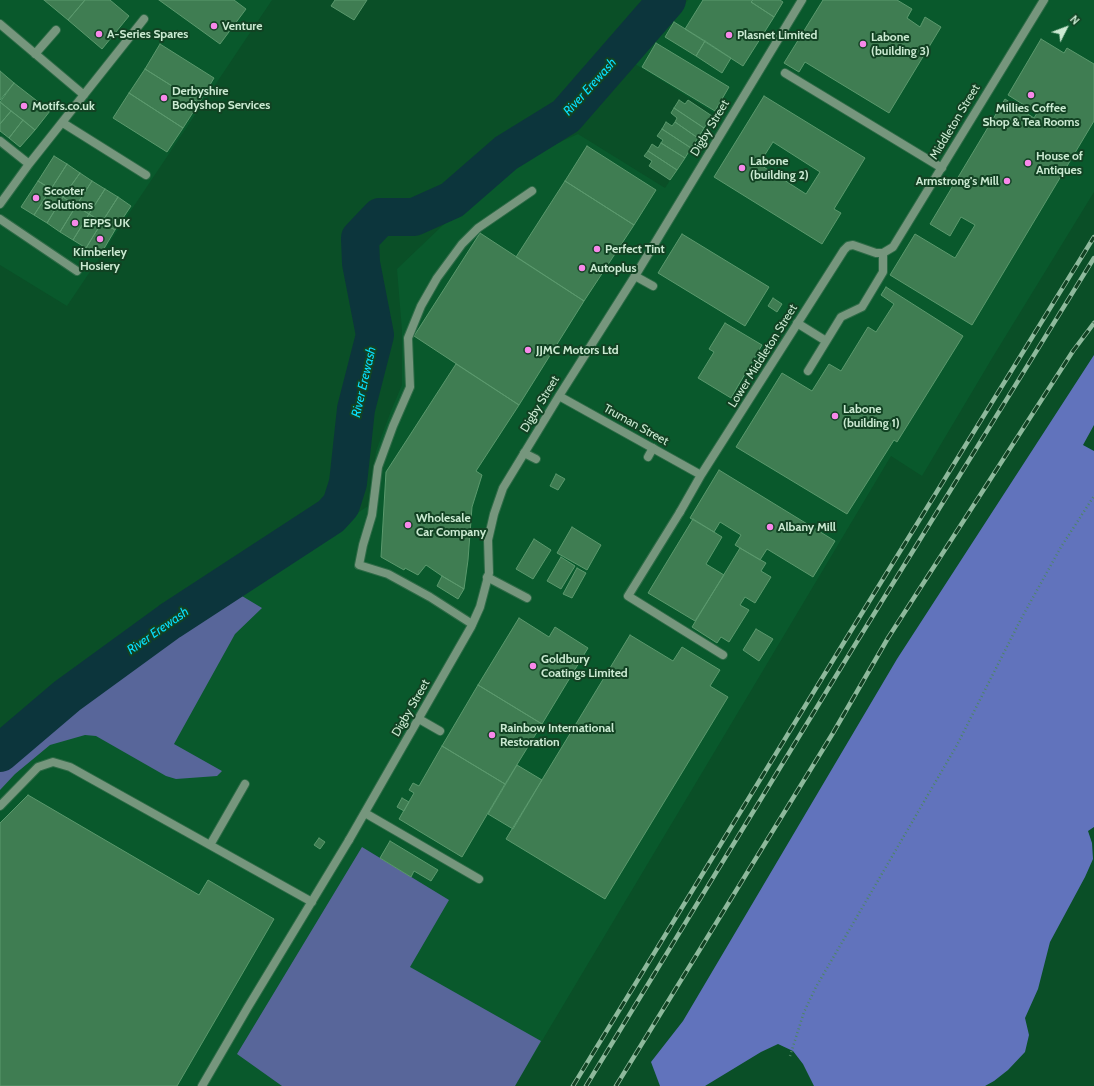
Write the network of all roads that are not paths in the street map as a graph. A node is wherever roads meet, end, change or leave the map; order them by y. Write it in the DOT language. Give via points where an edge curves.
graph roads {
  1 [pos="802,0"];
  2 [pos="1044,0"];
  3 [pos="144,19"];
  4 [pos="0,24"];
  5 [pos="56,30"];
  6 [pos="35,54"];
  7 [pos="785,73"];
  8 [pos="84,95"];
  9 [pos="63,123"];
  10 [pos="0,140"];
  11 [pos="29,164"];
  12 [pos="942,168"];
  13 [pos="146,175"];
  14 [pos="532,191"];
  15 [pos="0,204"];
  16 [pos="0,219"];
  17 [pos="883,253"];
  18 [pos="77,271"];
  19 [pos="635,276"];
  20 [pos="653,286"];
  21 [pos="797,323"];
  22 [pos="826,341"];
  23 [pos="808,370"];
  24 [pos="559,396"];
  25 [pos="653,448"];
  26 [pos="524,453"];
  27 [pos="648,457"];
  28 [pos="536,459"];
  29 [pos="701,475"];
  30 [pos="488,577"];
  31 [pos="527,598"];
  32 [pos="472,624"];
  33 [pos="723,655"];
  34 [pos="419,719"];
  35 [pos="440,731"];
  36 [pos="245,784"];
  37 [pos="0,806"];
  38 [pos="365,813"];
  39 [pos="210,845"];
  40 [pos="479,880"];
  41 [pos="312,902"];
  42 [pos="202,1086"];
  1 -- 19 [label="street, Digby Street"];
  2 -- 12 [label="street, Middleton Street"];
  3 -- 8 [label="street"];
  4 -- 6 [label="street"];
  5 -- 6 [label="street"];
  6 -- 8 [label="street"];
  7 -- 12 [label="street"];
  8 -- 9 [label="street"];
  9 -- 11 [label="street"];
  9 -- 13 [label="street"];
  10 -- 11 [label="street"];
  11 -- 15 [label="street"];
  12 -- 17 [label="street, Middleton Street" via="893,247"];
  14 -- 32 [label="street" via="478,228 462,244 436,278 422,306 408,338 410,386 378,467 372,515 359,565 388,574"];
  16 -- 18 [label="street"];
  17 -- 21 [label="street, Lower Middleton Street" via="848,246"];
  17 -- 22 [label="street" via="882,272 862,307 841,317"];
  19 -- 20 [label="street"];
  19 -- 24 [label="street, Digby Street"];
  21 -- 22 [label="street"];
  21 -- 29 [label="street, Lower Middleton Street"];
  22 -- 23 [label="street"];
  24 -- 25 [label="street, Truman Street"];
  24 -- 26 [label="street, Digby Street"];
  25 -- 27 [label="street"];
  25 -- 29 [label="street, Truman Street"];
  26 -- 28 [label="street"];
  26 -- 30 [label="street, Digby Street" via="503,488 494,514 488,540"];
  29 -- 33 [label="street, Lower Middleton Street" via="628,596"];
  30 -- 31 [label="street"];
  30 -- 32 [label="street, Digby Street" via="480,607"];
  32 -- 34 [label="street, Digby Street"];
  34 -- 35 [label="street"];
  34 -- 38 [label="street, Digby Street"];
  36 -- 39 [label="street"];
  37 -- 39 [label="street" via="38,766 53,762 70,767"];
  38 -- 40 [label="street"];
  38 -- 41 [label="street, Digby Street"];
  39 -- 41 [label="street"];
  41 -- 42 [label="street, Digby Street"];
}
